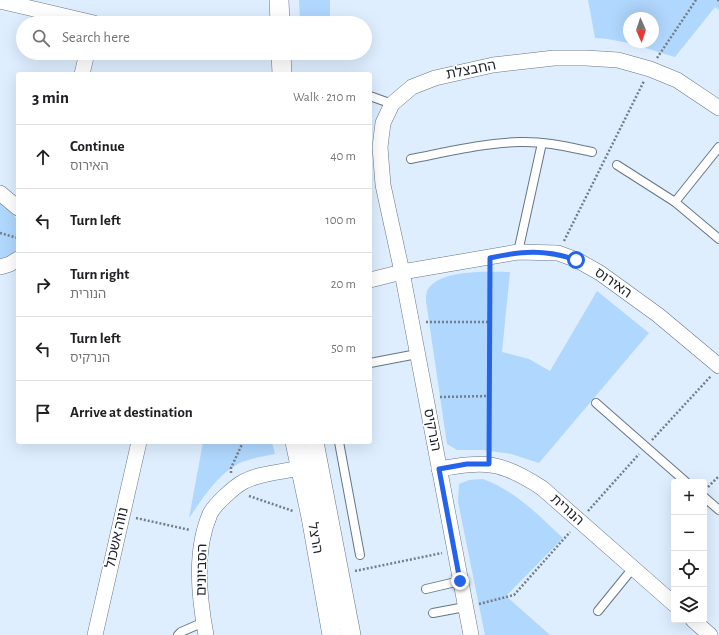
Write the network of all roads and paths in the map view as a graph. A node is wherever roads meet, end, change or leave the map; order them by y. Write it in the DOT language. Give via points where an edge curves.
graph roads {
  1 [pos="279,0"];
  2 [pos="696,0"];
  3 [pos="0,1"];
  4 [pos="64,16"];
  5 [pos="280,16"];
  6 [pos="85,60"];
  7 [pos="281,60"];
  8 [pos="650,69"];
  9 [pos="82,72"];
  10 [pos="282,72"];
  11 [pos="372,97"];
  12 [pos="392,104"];
  13 [pos="719,108"];
  14 [pos="542,142"];
  15 [pos="719,147"];
  16 [pos="592,152"];
  17 [pos="411,159"];
  18 [pos="618,165"];
  19 [pos="0,193"];
  20 [pos="675,202"];
  21 [pos="16,206"];
  22 [pos="0,233"];
  23 [pos="16,237"];
  24 [pos="719,239"];
  25 [pos="518,252"];
  26 [pos="558,253"];
  27 [pos="490,258"];
  28 [pos="16,260"];
  29 [pos="0,267"];
  30 [pos="402,272"];
  31 [pos="372,280"];
  32 [pos="490,322"];
  33 [pos="411,323"];
  34 [pos="417,354"];
  35 [pos="372,363"];
  36 [pos="716,369"];
  37 [pos="489,396"];
  38 [pos="426,397"];
  39 [pos="596,403"];
  40 [pos="139,444"];
  41 [pos="295,444"];
  42 [pos="314,444"];
  43 [pos="339,444"];
  44 [pos="646,447"];
  45 [pos="489,464"];
  46 [pos="300,468"];
  47 [pos="439,469"];
  48 [pos="719,476"];
  49 [pos="683,479"];
  50 [pos="707,488"];
  51 [pos="707,500"];
  52 [pos="719,510"];
  53 [pos="122,515"];
  54 [pos="579,521"];
  55 [pos="204,532"];
  56 [pos="454,550"];
  57 [pos="360,555"];
  58 [pos="633,568"];
  59 [pos="340,574"];
  60 [pos="460,581"];
  61 [pos="426,589"];
  62 [pos="671,601"];
  63 [pos="465,607"];
  64 [pos="598,610"];
  65 [pos="433,613"];
  66 [pos="696,623"];
  67 [pos="205,628"];
  68 [pos="95,635"];
  69 [pos="178,635"];
  70 [pos="332,635"];
  71 [pos="351,635"];
  72 [pos="471,635"];
  73 [pos="710,635"];
  1 -- 5 [label="street"];
  2 -- 8 [label="path"];
  3 -- 4 [label="street"];
  6 -- 9 [label="street"];
  7 -- 10 [label="street"];
  8 -- 12 [label="street, החבצלת" via="618,60 586,58 554,58 493,65 435,78 412,87"];
  8 -- 13 [label="street, החבצלת" via="677,80"];
  8 -- 26 [label="path"];
  11 -- 12 [label="lane"];
  12 -- 30 [label="street, החבצלת" via="383,123 380,147 383,185"];
  14 -- 16 [label="lane"];
  14 -- 17 [label="lane" via="483,145"];
  14 -- 25 [label="lane"];
  15 -- 20 [label="lane"];
  18 -- 20 [label="lane"];
  19 -- 21 [label="street"];
  20 -- 24 [label="lane"];
  22 -- 23 [label="path"];
  25 -- 26 [label="street, האירוס"];
  25 -- 27 [label="street, האירוס"];
  26 -- 36 [label="street, האירוס" via="600,273 658,315"];
  27 -- 30 [label="street, האירוס"];
  27 -- 32 [label="path"];
  28 -- 29 [label="street"];
  30 -- 31 [label="street, האירוס"];
  30 -- 33 [label="street, הנרקיס"];
  32 -- 33 [label="path"];
  32 -- 37 [label="path"];
  33 -- 34 [label="street, הנרקיס"];
  34 -- 35 [label="lane"];
  34 -- 38 [label="street, הנרקיס"];
  36 -- 44 [label="path"];
  37 -- 38 [label="path"];
  37 -- 45 [label="path"];
  38 -- 47 [label="street, הנרקיס"];
  39 -- 44 [label="lane"];
  40 -- 53 [label="street, נווה אשכול"];
  41 -- 46 [label="street, הרצל"];
  42 -- 59 [label="street, הרצל"];
  43 -- 57 [label="lane"];
  44 -- 49 [label="lane"];
  44 -- 54 [label="path"];
  45 -- 47 [label="street, הנורית" via="467,464"];
  45 -- 54 [label="street, הנורית" via="505,467 542,488"];
  46 -- 55 [label="street, הסביונים" via="244,481 210,512"];
  46 -- 70 [label="street, הרצל"];
  47 -- 56 [label="street, הנרקיס"];
  48 -- 50 [label="path"];
  51 -- 52 [label="lane"];
  53 -- 55 [label="path"];
  53 -- 68 [label="street, נווה אשכול"];
  54 -- 58 [label="street, הנורית"];
  54 -- 63 [label="path" via="514,595"];
  55 -- 67 [label="street, הסביונים" via="200,592"];
  56 -- 59 [label="path"];
  56 -- 60 [label="street, הנרקיס"];
  58 -- 62 [label="street, הנורית"];
  58 -- 64 [label="lane"];
  59 -- 71 [label="street, הרצל"];
  60 -- 61 [label="lane"];
  60 -- 63 [label="street, הנרקיס"];
  63 -- 65 [label="lane"];
  63 -- 72 [label="street, הנרקיס"];
  66 -- 73 [label="street"];
  67 -- 69 [label="lane"];
}
